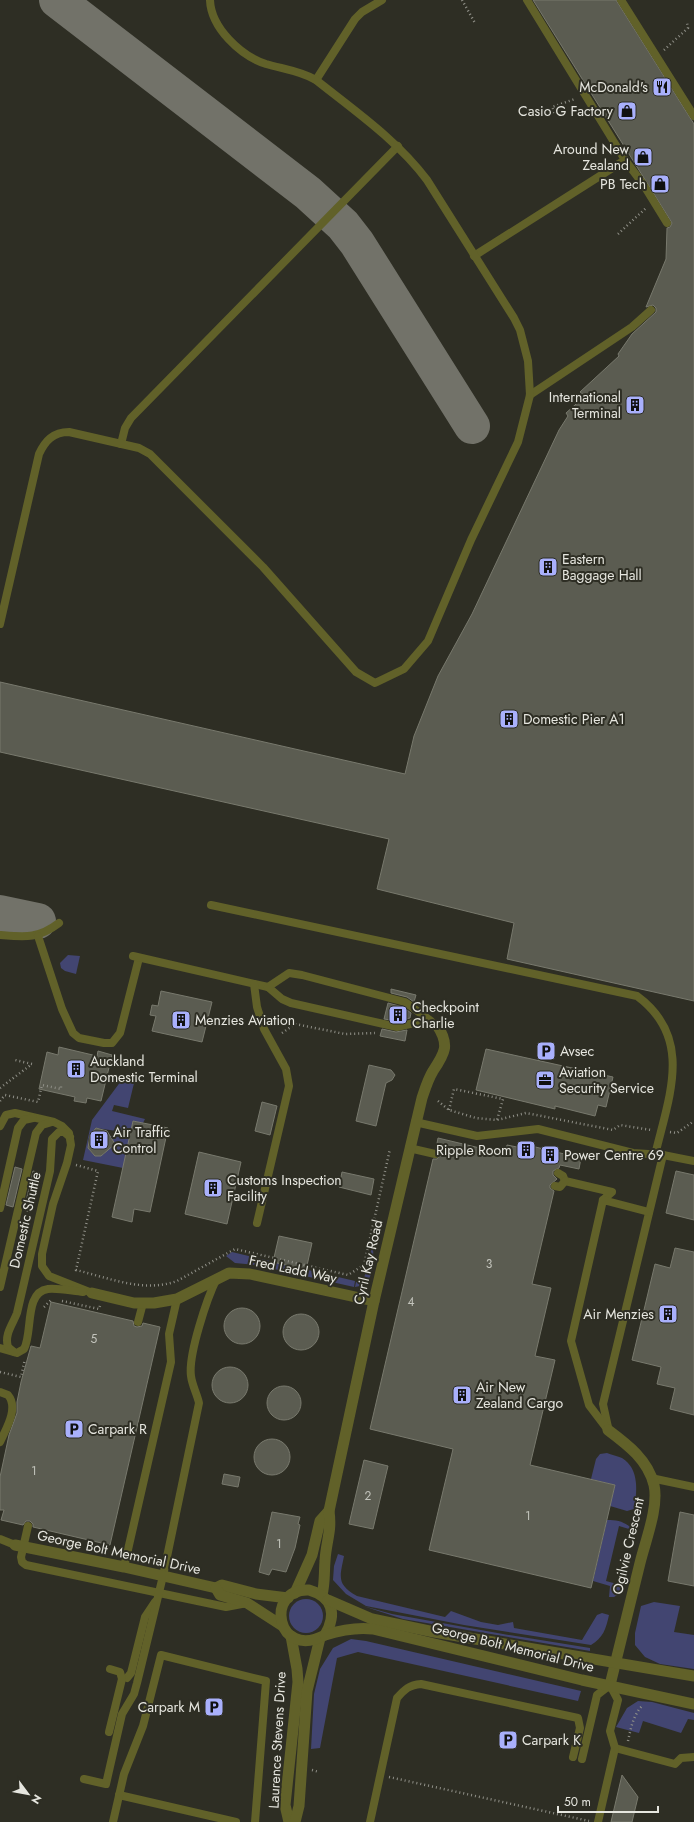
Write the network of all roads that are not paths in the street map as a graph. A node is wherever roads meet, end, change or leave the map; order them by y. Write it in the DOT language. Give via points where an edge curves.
graph roads {
  1 [pos="210,0"];
  2 [pos="382,0"];
  3 [pos="526,0"];
  4 [pos="622,0"];
  5 [pos="316,80"];
  6 [pos="694,116"];
  7 [pos="398,146"];
  8 [pos="625,160"];
  9 [pos="667,224"];
  10 [pos="474,256"];
  11 [pos="651,310"];
  12 [pos="530,395"];
  13 [pos="120,444"];
  14 [pos="0,624"];
  15 [pos="211,905"];
  16 [pos="59,923"];
  17 [pos="0,935"];
  18 [pos="38,936"];
  19 [pos="254,984"];
  20 [pos="268,987"];
  21 [pos="432,1022"];
  22 [pos="34,1118"];
  23 [pos="52,1122"];
  24 [pos="415,1122"];
  25 [pos="0,1126"];
  26 [pos="71,1141"];
  27 [pos="409,1148"];
  28 [pos="434,1154"];
  29 [pos="659,1155"];
  30 [pos="694,1161"];
  31 [pos="558,1173"];
  32 [pos="565,1181"];
  33 [pos="555,1186"];
  34 [pos="603,1200"];
  35 [pos="0,1208"];
  36 [pos="649,1212"];
  37 [pos="257,1223"];
  38 [pos="217,1277"];
  39 [pos="0,1287"];
  40 [pos="92,1293"];
  41 [pos="177,1299"];
  42 [pos="374,1301"];
  43 [pos="143,1303"];
  44 [pos="138,1322"];
  45 [pos="0,1348"];
  46 [pos="16,1352"];
  47 [pos="0,1392"];
  48 [pos="608,1430"];
  49 [pos="0,1442"];
  50 [pos="652,1478"];
  51 [pos="694,1487"];
  52 [pos="329,1511"];
  53 [pos="28,1526"];
  54 [pos="0,1539"];
  55 [pos="15,1545"];
  56 [pos="0,1546"];
  57 [pos="124,1567"];
  58 [pos="163,1576"];
  59 [pos="216,1588"];
  60 [pos="291,1595"];
  61 [pos="158,1596"];
  62 [pos="325,1598"];
  63 [pos="247,1603"];
  64 [pos="281,1625"];
  65 [pos="291,1636"];
  66 [pos="322,1636"];
  67 [pos="615,1663"];
  68 [pos="110,1669"];
  69 [pos="694,1676"];
  70 [pos="126,1678"];
  71 [pos="610,1685"];
  72 [pos="134,1694"];
  73 [pos="151,1694"];
  74 [pos="694,1704"];
  75 [pos="109,1732"];
  76 [pos="615,1748"];
  77 [pos="572,1757"];
  78 [pos="694,1757"];
  79 [pos="582,1759"];
  80 [pos="84,1779"];
  81 [pos="110,1782"];
  82 [pos="122,1785"];
  83 [pos="119,1795"];
  84 [pos="113,1822"];
  85 [pos="236,1822"];
  86 [pos="256,1822"];
  87 [pos="289,1822"];
  88 [pos="295,1822"];
  89 [pos="370,1822"];
  90 [pos="598,1822"];
  1 -- 5 [label="lane" via="218,26 246,53 265,64 303,73"];
  2 -- 5 [label="lane" via="355,19"];
  3 -- 8 [label="lane"];
  4 -- 6 [label="lane"];
  5 -- 7 [label="lane"];
  7 -- 10 [label="lane" via="427,180"];
  7 -- 13 [label="lane" via="131,418"];
  8 -- 9 [label="lane"];
  8 -- 10 [label="lane"];
  10 -- 12 [label="lane" via="520,330 528,361"];
  11 -- 12 [label="lane" via="632,327"];
  12 -- 13 [label="lane" via="518,442 471,540 428,641 404,669 375,683 356,672 263,567 155,459 138,448"];
  13 -- 14 [label="lane" via="69,432 57,433 46,442 39,454"];
  15 -- 29 [label="lane" via="636,996 657,1012 664,1023 675,1056 675,1074 660,1132"];
  16 -- 18 [label="lane"];
  17 -- 18 [label="lane"];
  18 -- 19 [label="lane" via="62,1009 78,1038 112,1043 120,1033 136,957"];
  19 -- 20 [label="lane"];
  19 -- 37 [label="lane" via="264,1029 286,1069 289,1086"];
  20 -- 21 [label="lane" via="291,1003 397,1027"];
  20 -- 21 [label="lane" via="289,973 302,975 405,1002"];
  21 -- 24 [label="street, Cyril Kay Road" via="445,1041 444,1050 422,1098"];
  22 -- 23 [label="lane"];
  22 -- 25 [label="lane" via="8,1114"];
  22 -- 35 [label="lane, Domestic Shuttle" via="24,1120 18,1128"];
  23 -- 26 [label="lane" via="66,1128"];
  23 -- 39 [label="lane, Domestic Shuttle" via="42,1125 36,1133"];
  24 -- 27 [label="street, Cyril Kay Road"];
  24 -- 29 [label="lane" via="477,1136 538,1129 633,1153"];
  26 -- 40 [label="lane" via="53,1204 42,1254 42,1266 49,1276"];
  26 -- 46 [label="lane, Domestic Shuttle" via="69,1135 61,1132 56,1133 52,1139 50,1171 17,1313 7,1341 8,1347"];
  27 -- 28 [label="lane"];
  27 -- 42 [label="street, Cyril Kay Road"];
  29 -- 30 [label="lane"];
  29 -- 36 [label="lane"];
  31 -- 32 [label="lane"];
  32 -- 33 [label="lane" via="560,1187"];
  32 -- 34 [label="lane" via="612,1192"];
  34 -- 36 [label="lane"];
  34 -- 48 [label="lane" via="571,1341 589,1405"];
  36 -- 48 [label="lane" via="603,1404"];
  38 -- 41 [label="street, Fred Ladd Way"];
  38 -- 42 [label="street, Fred Ladd Way" via="229,1273 250,1274"];
  38 -- 58 [label="lane" via="204,1307 191,1365 190,1377 199,1402"];
  40 -- 43 [label="street, Fred Ladd Way"];
  40 -- 46 [label="lane" via="48,1289 39,1294 33,1303 27,1344 24,1349"];
  41 -- 43 [label="street, Fred Ladd Way"];
  41 -- 57 [label="lane" via="169,1334 171,1362"];
  42 -- 52 [label="street, Cyril Kay Road"];
  43 -- 44 [label="lane"];
  45 -- 46 [label="lane"];
  47 -- 49 [label="lane" via="8,1395 12,1403 8,1424"];
  48 -- 50 [label="street, Ogilvie Crescent" via="629,1446 647,1467"];
  50 -- 51 [label="lane"];
  50 -- 67 [label="street, Ogilvie Crescent" via="655,1495 653,1508"];
  52 -- 60 [label="street, Cyril Kay Road" via="320,1522 312,1555"];
  52 -- 62 [label="street, Cyril Kay Road" via="331,1526 325,1560"];
  53 -- 61 [label="lane" via="21,1557 26,1565 95,1579"];
  54 -- 55 [label="lane"];
  55 -- 56 [label="lane"];
  55 -- 57 [label="street, George Bolt Memorial Drive"];
  57 -- 58 [label="street, George Bolt Memorial Drive"];
  58 -- 59 [label="street, George Bolt Memorial Drive"];
  58 -- 61 [label="lane"];
  59 -- 60 [label="street, George Bolt Memorial Drive" via="222,1584 256,1594"];
  59 -- 63 [label="street, George Bolt Memorial Drive" via="220,1595"];
  60 -- 62 [label="street" via="309,1590"];
  60 -- 64 [label="street" via="281,1610"];
  61 -- 63 [label="lane" via="226,1607"];
  61 -- 70 [label="lane" via="146,1614 131,1673"];
  61 -- 72 [label="lane"];
  62 -- 66 [label="street" via="331,1607 331,1621"];
  62 -- 67 [label="street, George Bolt Memorial Drive" via="372,1618 421,1629"];
  63 -- 64 [label="street, George Bolt Memorial Drive"];
  64 -- 65 [label="street"];
  65 -- 66 [label="street" via="306,1641"];
  65 -- 87 [label="street, Laurence Stevens Drive" via="298,1682 285,1806"];
  66 -- 71 [label="street, George Bolt Memorial Drive" via="339,1630 361,1627 374,1629"];
  66 -- 88 [label="street, Laurence Stevens Drive" via="307,1691 299,1806"];
  67 -- 69 [label="street, George Bolt Memorial Drive"];
  67 -- 71 [label="street, Ogilvie Crescent"];
  68 -- 75 [label="lane" via="120,1672 122,1679"];
  71 -- 74 [label="street, George Bolt Memorial Drive"];
  71 -- 76 [label="lane" via="618,1700 610,1731"];
  71 -- 79 [label="lane" via="597,1695"];
  72 -- 73 [label="lane"];
  72 -- 80 [label="lane" via="122,1714 106,1784"];
  73 -- 82 [label="lane" via="143,1726"];
  73 -- 86 [label="lane" via="161,1655 266,1681"];
  76 -- 78 [label="lane" via="675,1764 681,1758"];
  76 -- 90 [label="lane"];
  77 -- 89 [label="lane" via="580,1728 578,1718 421,1684 412,1685 405,1688 397,1698"];
  81 -- 82 [label="lane"];
  82 -- 83 [label="lane"];
  83 -- 84 [label="lane"];
  83 -- 85 [label="lane"];
}
